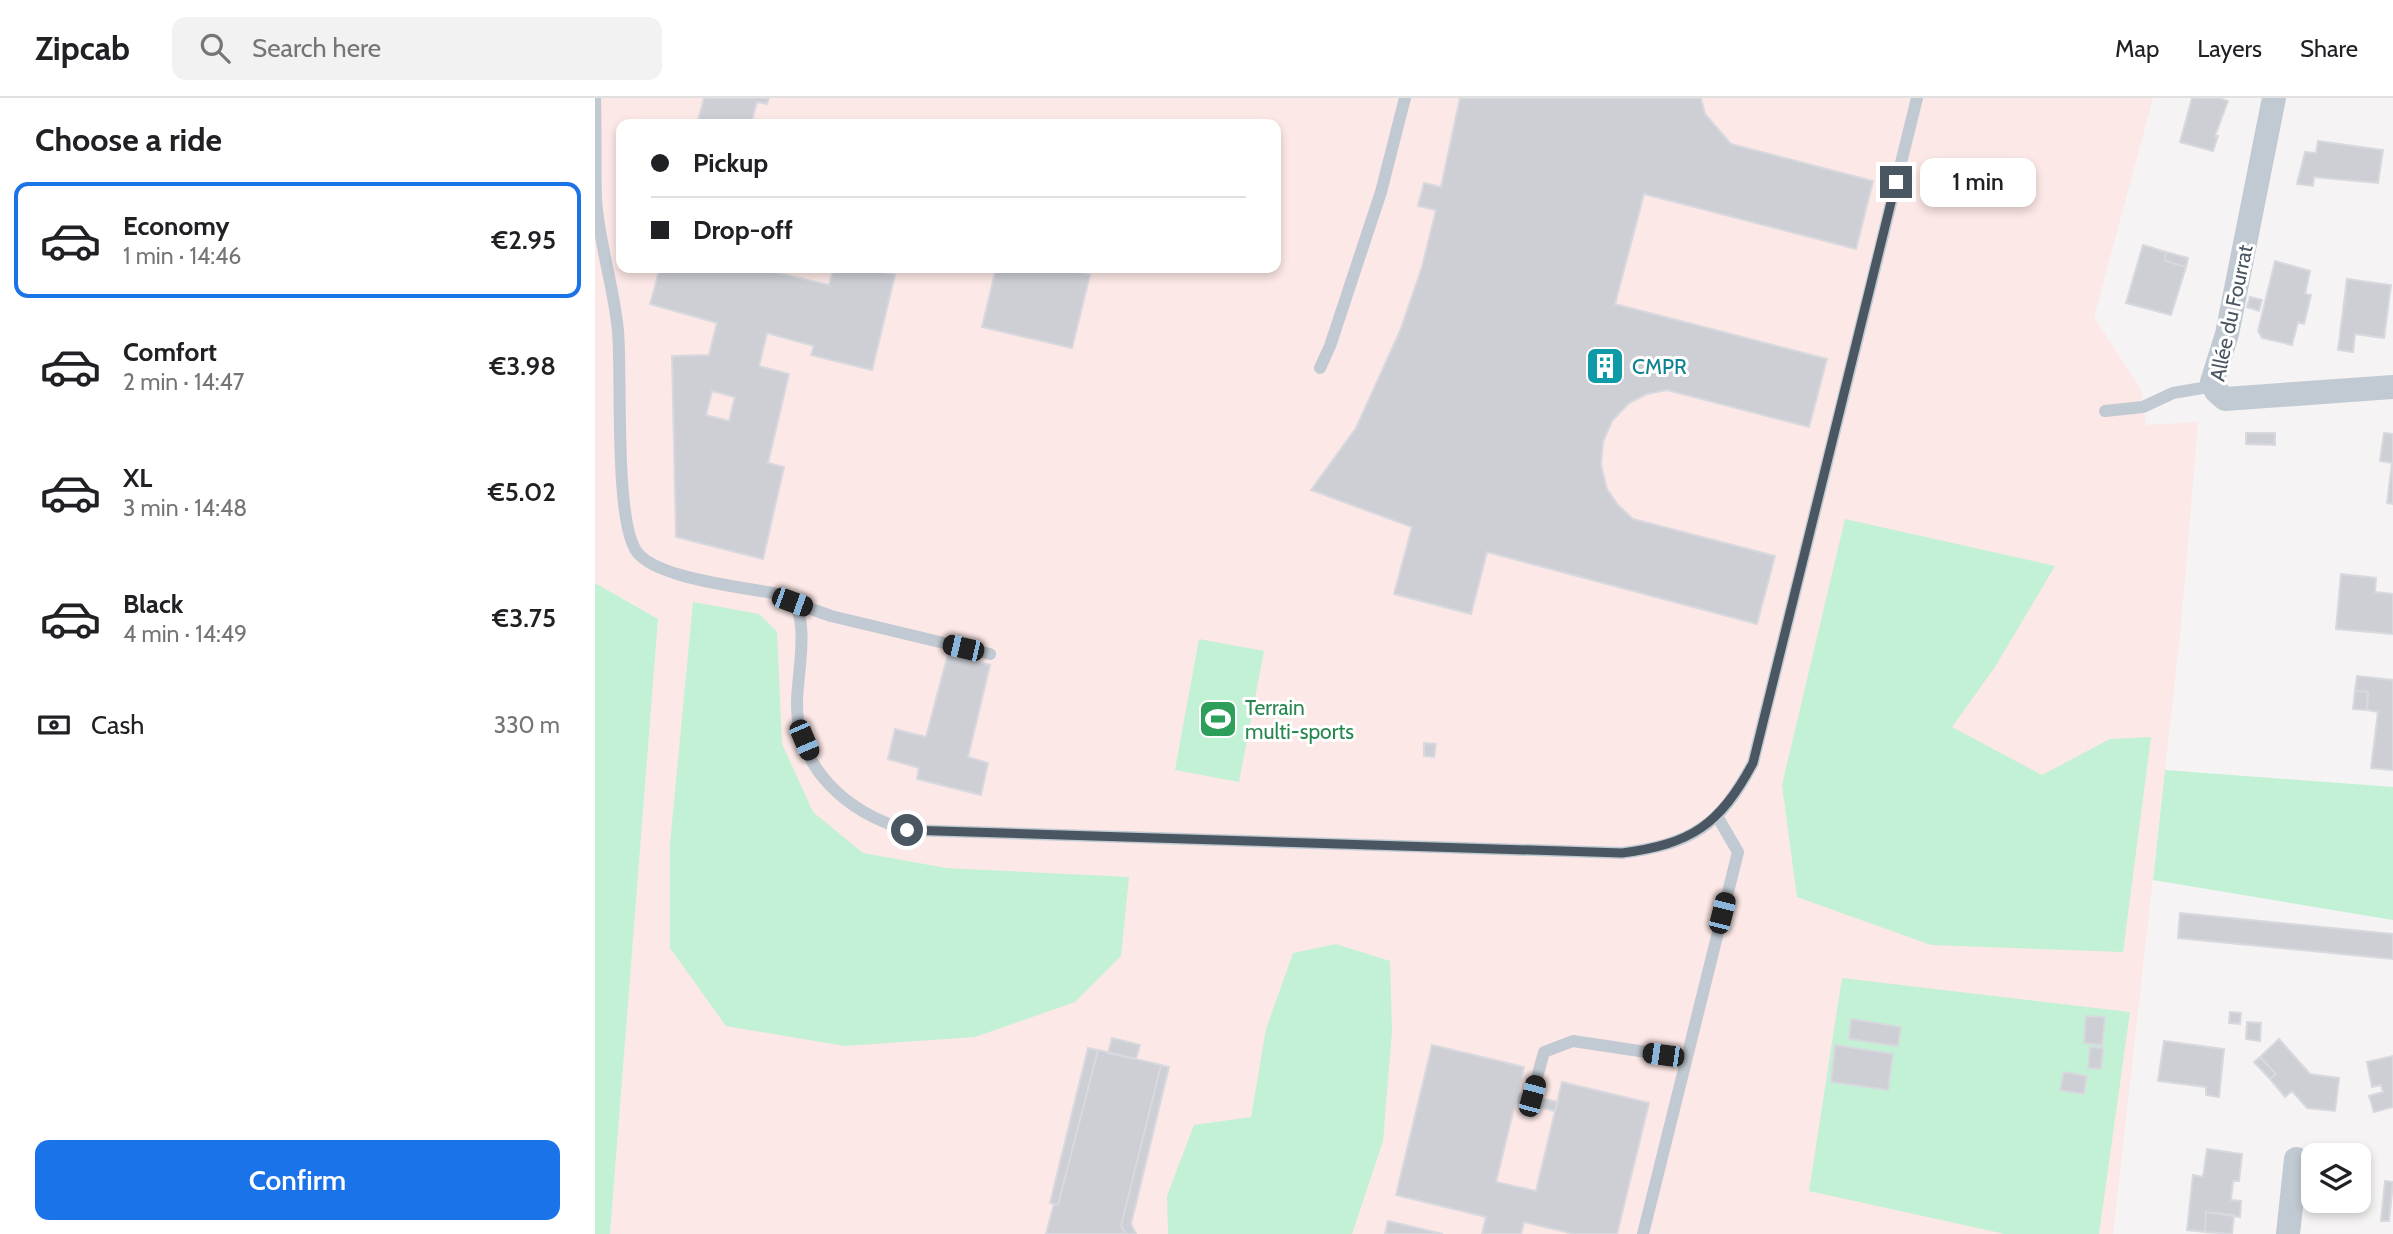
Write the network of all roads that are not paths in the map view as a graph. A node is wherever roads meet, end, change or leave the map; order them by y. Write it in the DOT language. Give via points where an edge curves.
graph roads {
  1 [pos="595,98"];
  2 [pos="1405,98"];
  3 [pos="1917,98"];
  4 [pos="2274,98"];
  5 [pos="1320,368"];
  6 [pos="2214,386"];
  7 [pos="2393,387"];
  8 [pos="2105,411"];
  9 [pos="792,602"];
  10 [pos="990,654"];
  11 [pos="1717,816"];
  12 [pos="1686,1058"];
  13 [pos="1532,1096"];
  14 [pos="2297,1159"];
  15 [pos="1643,1234"];
  16 [pos="2287,1234"];
  1 -- 9 [label="lane" via="596,201 618,330 623,497 631,542 650,565 778,594"];
  2 -- 5 [label="lane" via="1381,192"];
  3 -- 11 [label="lane" via="1753,763 1737,793"];
  4 -- 6 [label="street, Allée du Fourrat"];
  6 -- 7 [label="street, Allée du Fourrat" via="2225,399"];
  6 -- 8 [label="lane" via="2172,393 2143,407"];
  9 -- 10 [label="lane" via="831,616"];
  9 -- 11 [label="lane" via="802,629 799,721 812,760 843,799 874,819 907,830 1622,853 1658,848 1687,837"];
  11 -- 12 [label="lane" via="1738,852"];
  12 -- 13 [label="lane" via="1573,1041 1544,1052"];
  12 -- 15 [label="lane"];
  14 -- 16 [label="street"];
}
